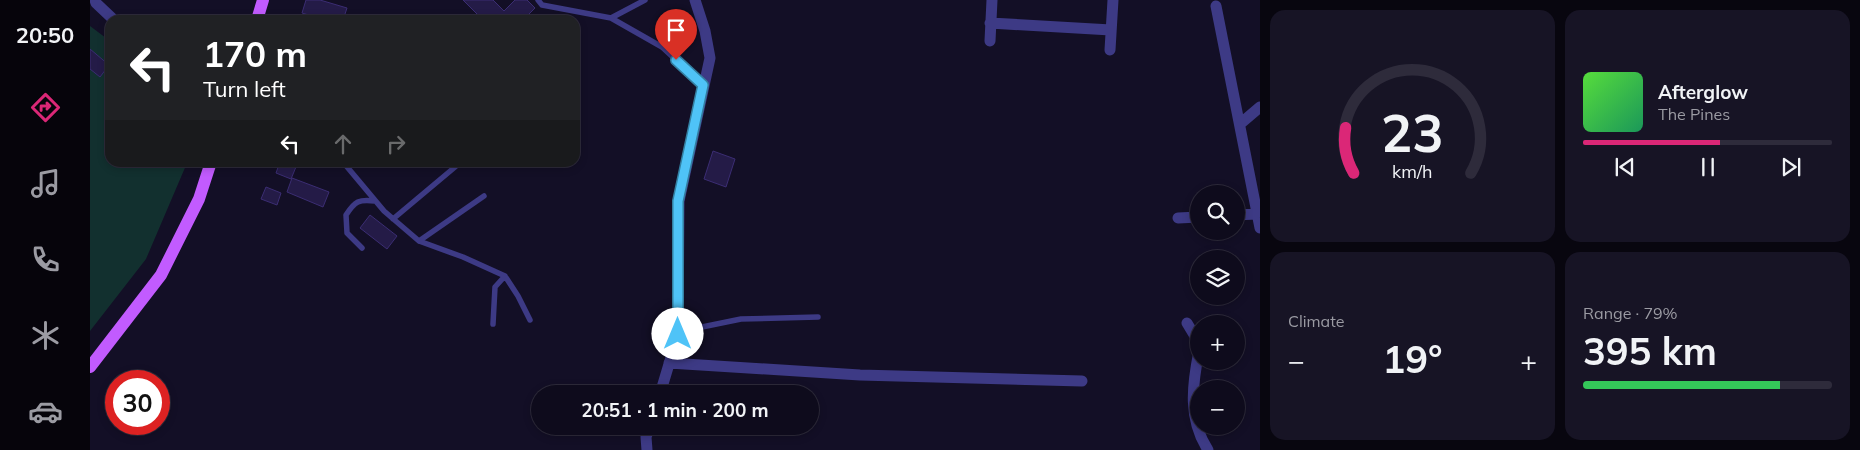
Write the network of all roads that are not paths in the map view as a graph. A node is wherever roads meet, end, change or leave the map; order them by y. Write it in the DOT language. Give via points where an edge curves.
graph roads {
  1 [pos="95,0"];
  2 [pos="263,0"];
  3 [pos="538,0"];
  4 [pos="645,0"];
  5 [pos="695,0"];
  6 [pos="992,0"];
  7 [pos="1113,0"];
  8 [pos="1216,6"];
  9 [pos="110,15"];
  10 [pos="258,15"];
  11 [pos="612,18"];
  12 [pos="990,23"];
  13 [pos="1111,30"];
  14 [pos="990,41"];
  15 [pos="1110,50"];
  16 [pos="703,85"];
  17 [pos="1260,108"];
  18 [pos="1240,124"];
  19 [pos="209,167"];
  20 [pos="346,167"];
  21 [pos="456,167"];
  22 [pos="484,196"];
  23 [pos="375,201"];
  24 [pos="1256,214"];
  25 [pos="1245,215"];
  26 [pos="1190,217"];
  27 [pos="1178,218"];
  28 [pos="393,219"];
  29 [pos="1260,228"];
  30 [pos="420,241"];
  31 [pos="362,248"];
  32 [pos="505,276"];
  33 [pos="818,318"];
  34 [pos="530,320"];
  35 [pos="1187,323"];
  36 [pos="493,324"];
  37 [pos="1190,328"];
  38 [pos="678,334"];
  39 [pos="669,363"];
  40 [pos="90,368"];
  41 [pos="1196,370"];
  42 [pos="1082,381"];
  43 [pos="663,385"];
  44 [pos="647,435"];
  45 [pos="647,450"];
  46 [pos="1208,450"];
  1 -- 9 [label="street"];
  2 -- 10 [label="main road"];
  3 -- 11 [label="lane" via="542,5"];
  4 -- 11 [label="lane"];
  5 -- 16 [label="street" via="706,31 710,58"];
  6 -- 12 [label="street"];
  7 -- 13 [label="street"];
  8 -- 18 [label="street"];
  11 -- 16 [label="lane" via="662,48"];
  12 -- 13 [label="street"];
  12 -- 14 [label="street"];
  13 -- 15 [label="street"];
  16 -- 38 [label="street" via="678,201"];
  17 -- 18 [label="street"];
  18 -- 24 [label="street"];
  19 -- 40 [label="main road" via="161,275"];
  20 -- 23 [label="lane"];
  21 -- 28 [label="lane"];
  22 -- 30 [label="lane"];
  23 -- 28 [label="lane"];
  23 -- 31 [label="lane" via="362,199 353,204 346,215 347,233"];
  24 -- 25 [label="street"];
  24 -- 29 [label="street"];
  26 -- 27 [label="street"];
  28 -- 30 [label="lane"];
  30 -- 32 [label="lane"];
  32 -- 34 [label="lane"];
  32 -- 36 [label="lane" via="495,286"];
  33 -- 38 [label="lane" via="741,319"];
  35 -- 37 [label="street"];
  38 -- 39 [label="street"];
  39 -- 42 [label="street" via="860,375"];
  39 -- 43 [label="street"];
  41 -- 46 [label="street" via="1192,398 1195,420"];
  44 -- 45 [label="street"];
}
